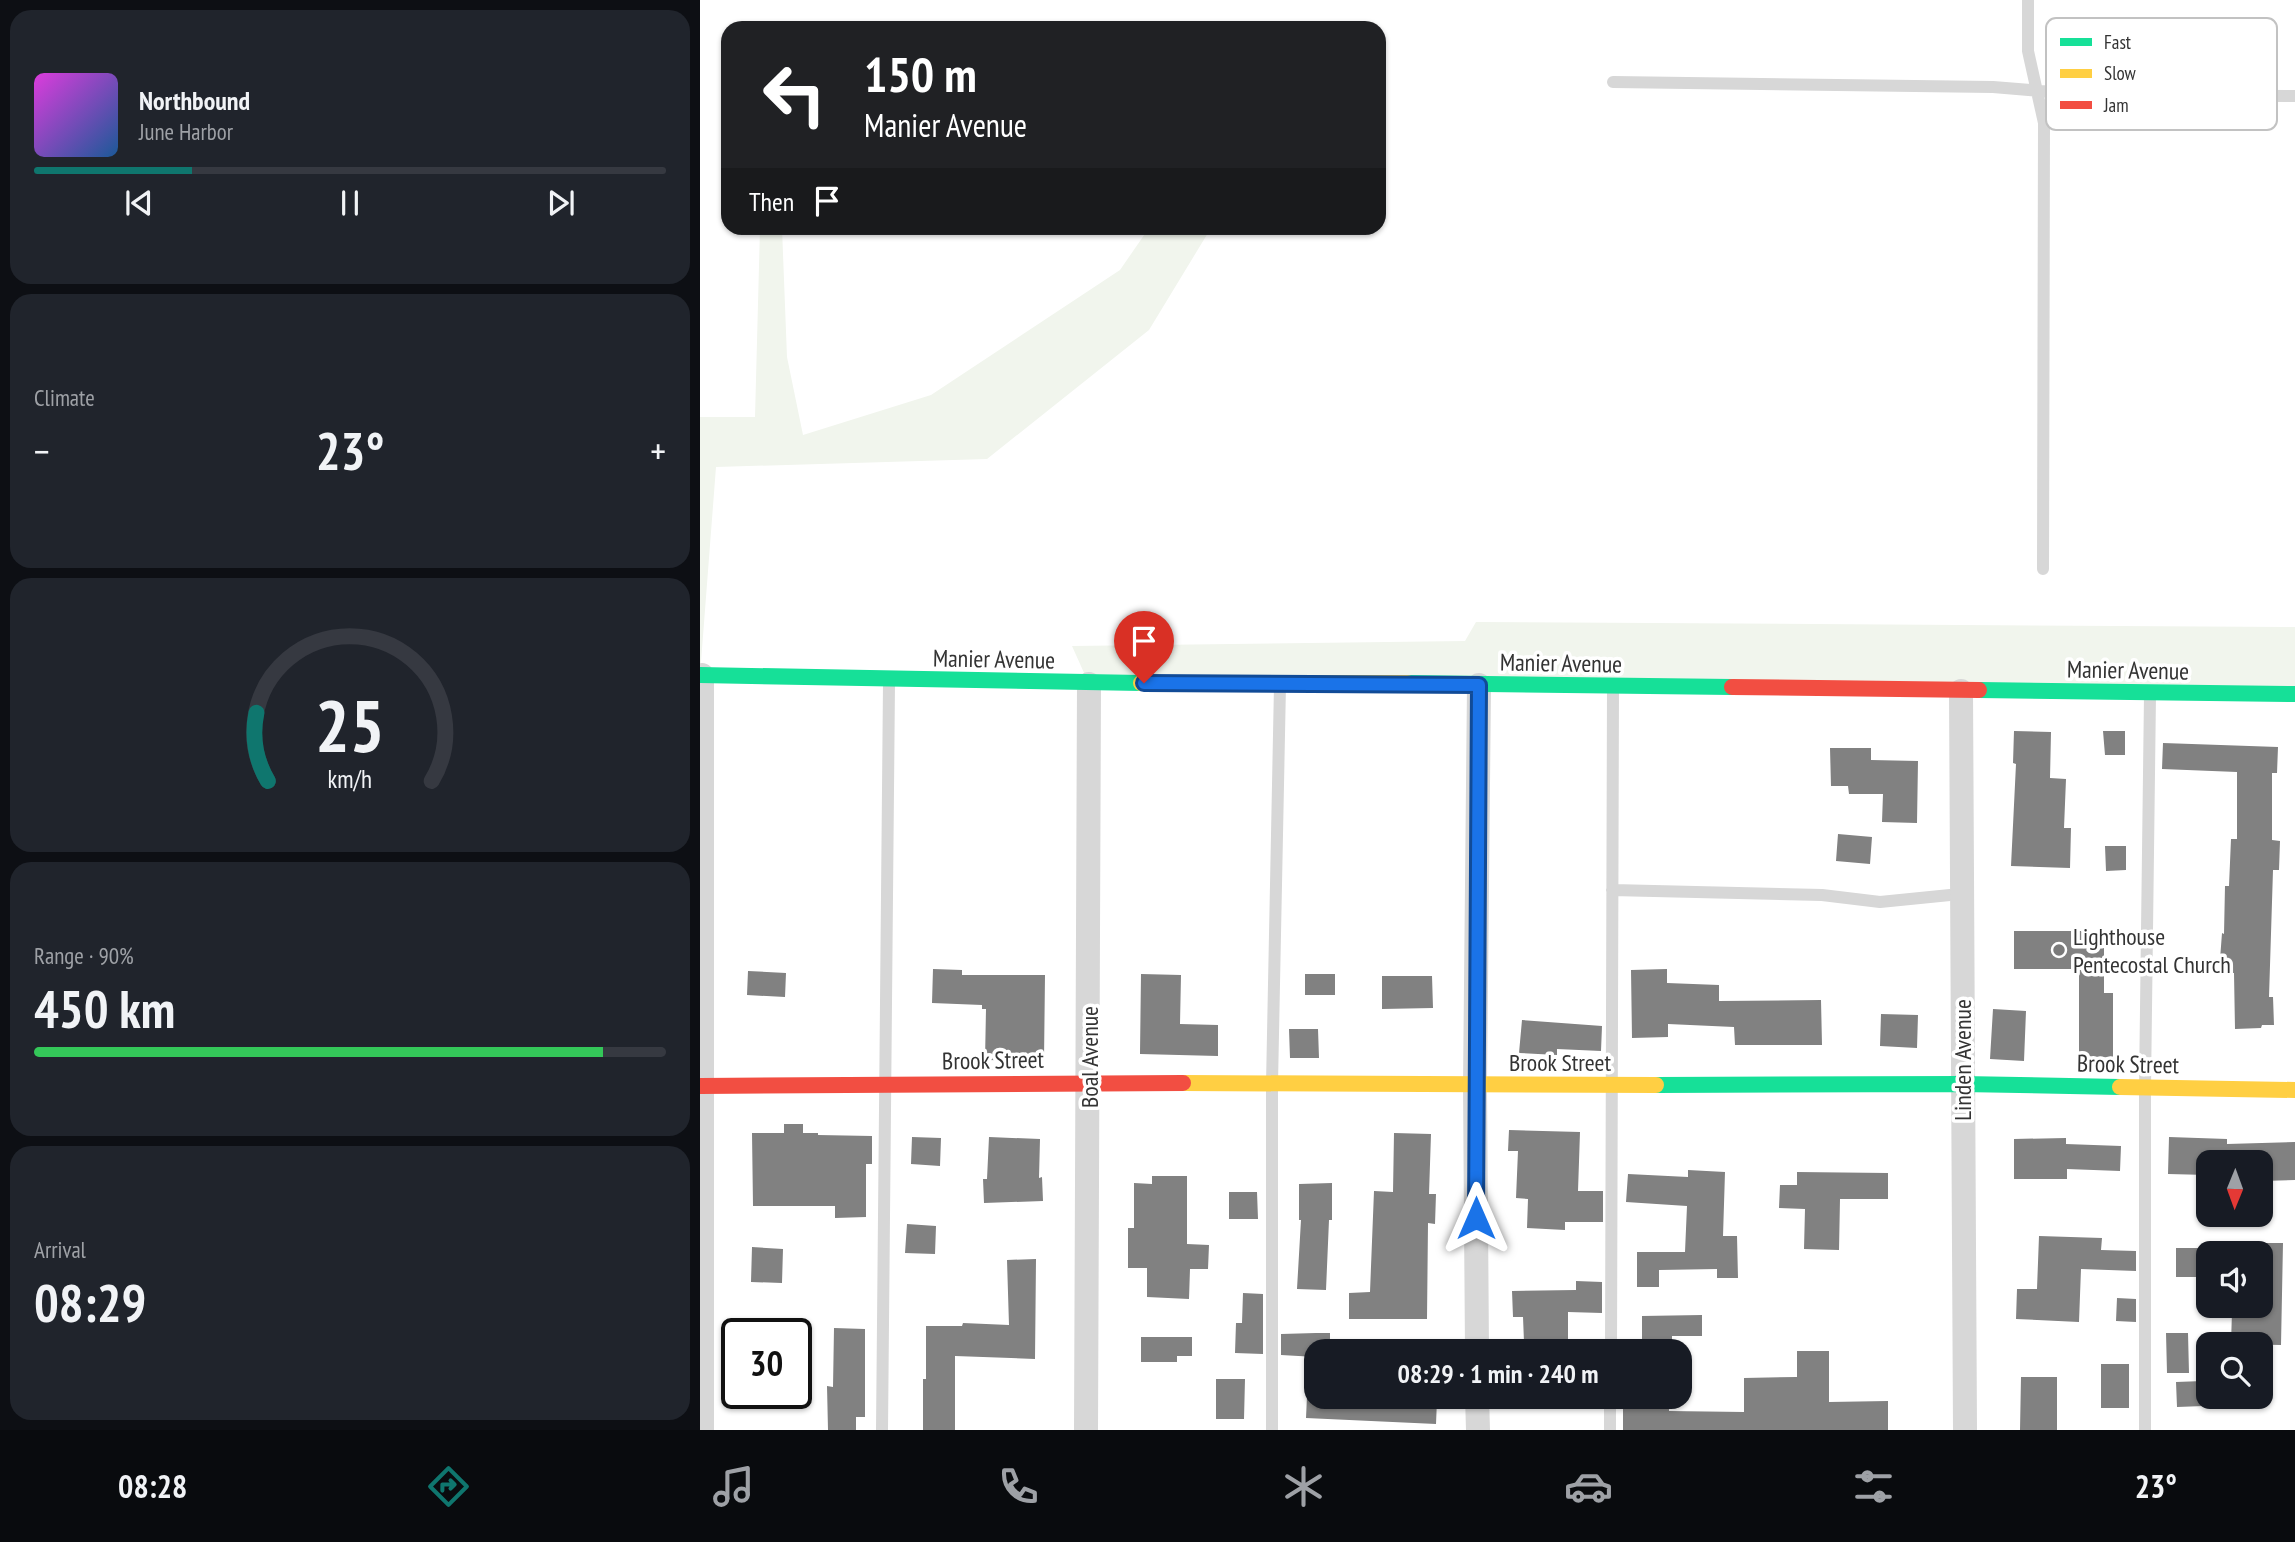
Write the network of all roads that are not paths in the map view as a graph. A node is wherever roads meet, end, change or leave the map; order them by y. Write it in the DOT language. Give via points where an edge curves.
graph roads {
  1 [pos="2028,0"];
  2 [pos="1613,82"];
  3 [pos="2036,90"];
  4 [pos="2046,91"];
  5 [pos="2277,96"];
  6 [pos="2295,96"];
  7 [pos="2043,569"];
  8 [pos="701,675"];
  9 [pos="889,679"];
  10 [pos="1280,682"];
  11 [pos="1089,684"];
  12 [pos="1479,685"];
  13 [pos="1613,687"];
  14 [pos="1961,691"];
  15 [pos="2150,693"];
  16 [pos="2295,694"];
  17 [pos="701,883"];
  18 [pos="1612,890"];
  19 [pos="1960,894"];
  20 [pos="1089,1082"];
  21 [pos="885,1084"];
  22 [pos="1272,1084"];
  23 [pos="1962,1084"];
  24 [pos="1475,1085"];
  25 [pos="1613,1085"];
  26 [pos="702,1086"];
  27 [pos="2145,1087"];
  28 [pos="2295,1090"];
  29 [pos="701,1290"];
  30 [pos="1477,1339"];
  31 [pos="1611,1339"];
  32 [pos="1477,1409"];
  33 [pos="1610,1409"];
  34 [pos="702,1430"];
  35 [pos="882,1430"];
  36 [pos="1086,1430"];
  37 [pos="1272,1430"];
  38 [pos="1478,1430"];
  39 [pos="1610,1430"];
  40 [pos="1965,1430"];
  41 [pos="2145,1430"];
  1 -- 3 [label="lane" via="2028,51"];
  2 -- 3 [label="lane"];
  3 -- 4 [label="lane"];
  3 -- 7 [label="lane" via="2044,123"];
  5 -- 6 [label="lane"];
  8 -- 9 [label="street, Manier Avenue"];
  8 -- 17 [label="street"];
  9 -- 11 [label="street, Manier Avenue"];
  9 -- 21 [label="lane"];
  10 -- 11 [label="street, Manier Avenue"];
  10 -- 12 [label="street, Manier Avenue"];
  10 -- 22 [label="lane"];
  11 -- 20 [label="street, Boal Avenue"];
  12 -- 13 [label="street, Manier Avenue"];
  12 -- 24 [label="street"];
  13 -- 14 [label="street, Manier Avenue"];
  13 -- 18 [label="lane"];
  14 -- 15 [label="street, Manier Avenue"];
  14 -- 19 [label="street, Linden Avenue"];
  15 -- 16 [label="street, Manier Avenue"];
  15 -- 27 [label="lane"];
  17 -- 26 [label="street"];
  18 -- 19 [label="lane" via="1822,895 1881,902"];
  18 -- 25 [label="lane"];
  19 -- 23 [label="street, Linden Avenue"];
  20 -- 21 [label="street, Brook Street"];
  20 -- 22 [label="street, Brook Street"];
  20 -- 36 [label="street, Boal Avenue"];
  21 -- 26 [label="street, Brook Street"];
  21 -- 35 [label="lane"];
  22 -- 24 [label="street, Brook Street"];
  22 -- 37 [label="lane"];
  23 -- 25 [label="street, Brook Street"];
  23 -- 27 [label="street, Brook Street"];
  23 -- 40 [label="street, Linden Avenue"];
  24 -- 25 [label="street, Brook Street"];
  24 -- 30 [label="street"];
  25 -- 31 [label="lane"];
  26 -- 29 [label="street"];
  27 -- 28 [label="street, Brook Street"];
  27 -- 41 [label="lane"];
  29 -- 34 [label="street"];
  32 -- 38 [label="street"];
  33 -- 39 [label="lane"];
}
